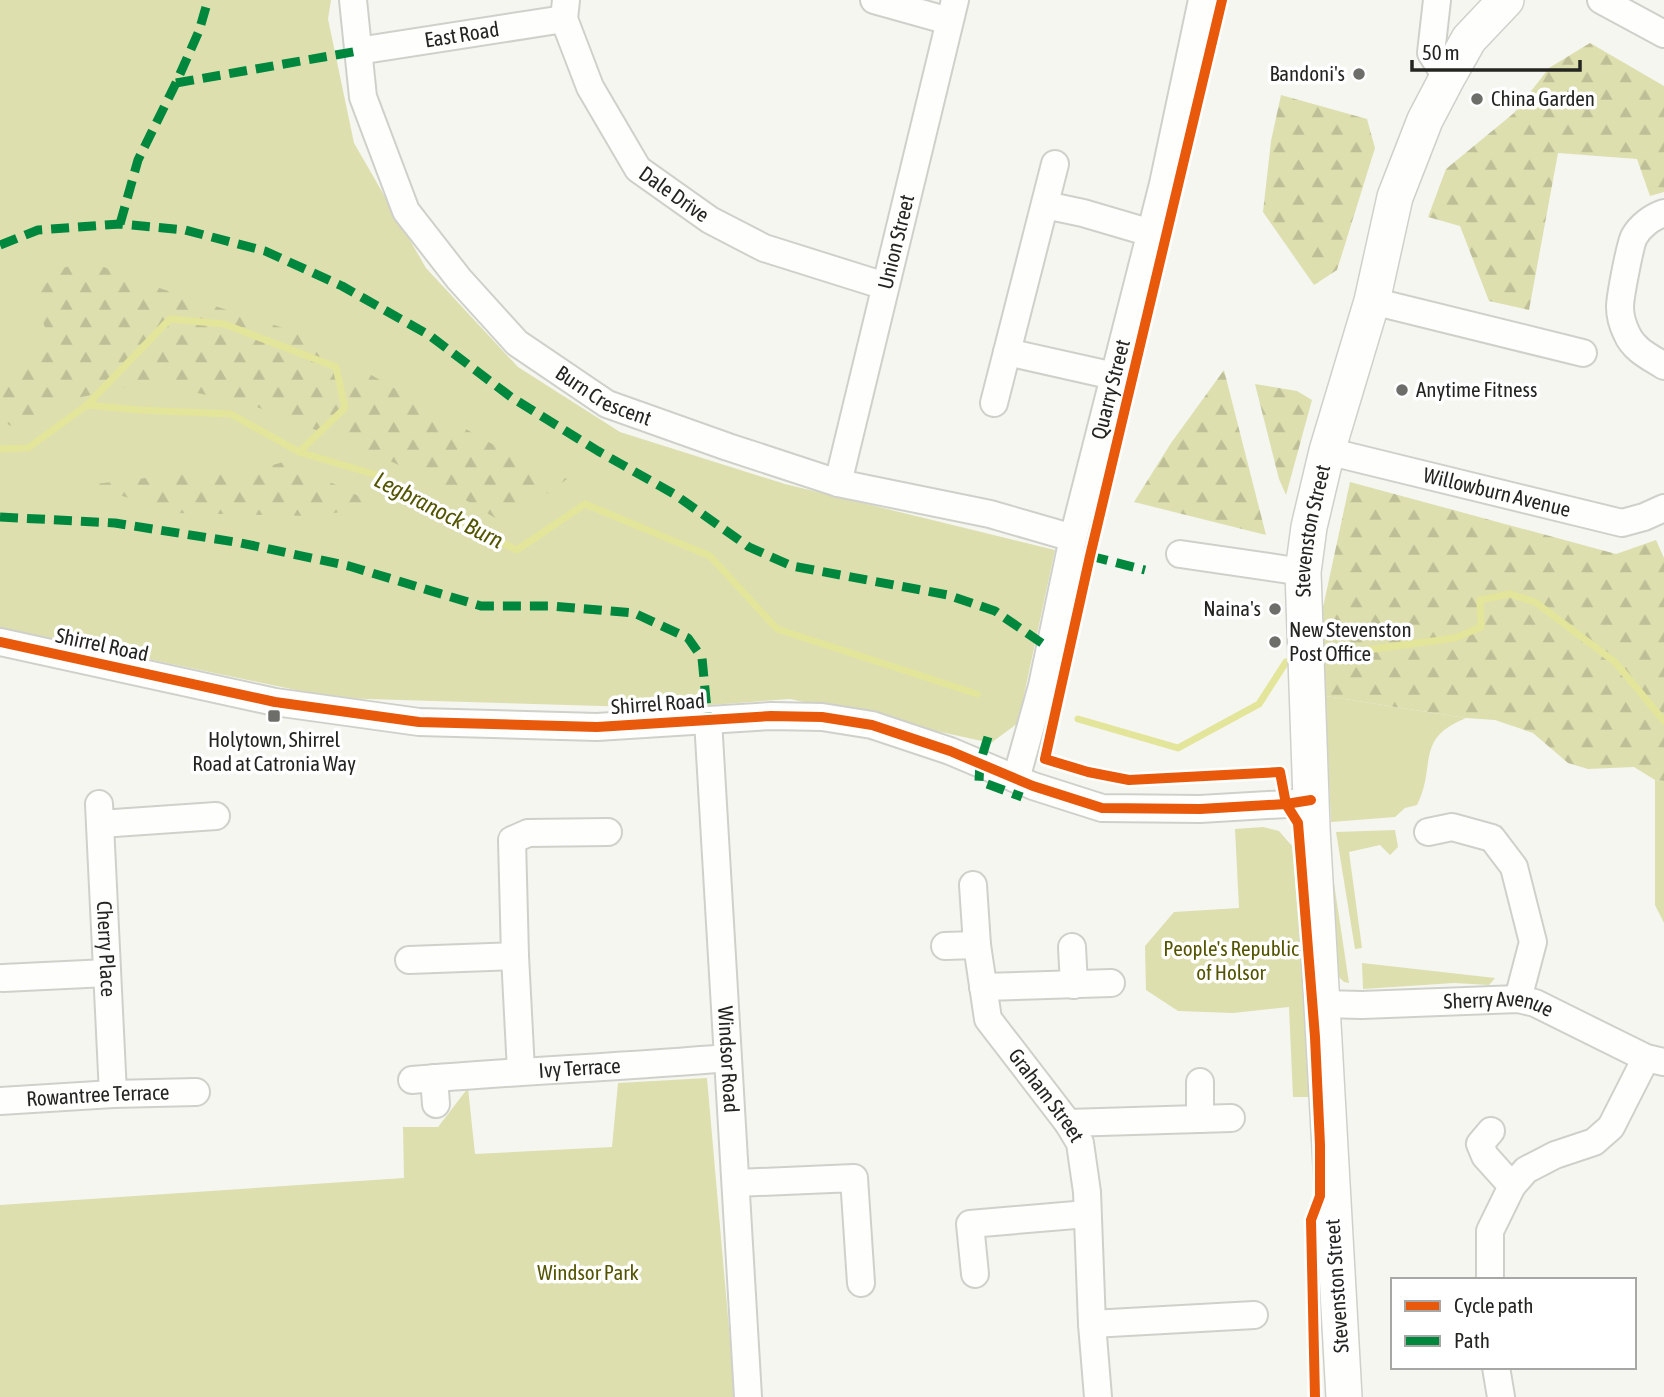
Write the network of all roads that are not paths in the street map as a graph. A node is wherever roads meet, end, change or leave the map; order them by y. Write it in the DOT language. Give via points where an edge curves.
graph roads {
  1 [pos="353,0"];
  2 [pos="874,0"];
  3 [pos="1202,0"];
  4 [pos="1437,0"];
  5 [pos="1506,0"];
  6 [pos="1601,0"];
  7 [pos="565,9"];
  8 [pos="952,10"];
  9 [pos="1664,34"];
  10 [pos="358,51"];
  11 [pos="1447,78"];
  12 [pos="1055,164"];
  13 [pos="1045,205"];
  14 [pos="1664,214"];
  15 [pos="1150,233"];
  16 [pos="885,286"];
  17 [pos="1371,301"];
  18 [pos="1007,352"];
  19 [pos="1583,353"];
  20 [pos="1664,366"];
  21 [pos="1114,376"];
  22 [pos="994,403"];
  23 [pos="1327,451"];
  24 [pos="838,483"];
  25 [pos="1664,508"];
  26 [pos="1073,538"];
  27 [pos="1180,554"];
  28 [pos="1303,572"];
  29 [pos="0,642"];
  30 [pos="708,720"];
  31 [pos="1016,779"];
  32 [pos="1311,800"];
  33 [pos="216,817"];
  34 [pos="608,832"];
  35 [pos="1428,832"];
  36 [pos="973,885"];
  37 [pos="977,945"];
  38 [pos="945,946"];
  39 [pos="1072,947"];
  40 [pos="515,956"];
  41 [pos="409,960"];
  42 [pos="107,973"];
  43 [pos="3,978"];
  44 [pos="1111,983"];
  45 [pos="1074,985"];
  46 [pos="983,987"];
  47 [pos="1518,999"];
  48 [pos="1321,1004"];
  49 [pos="727,1058"];
  50 [pos="1655,1060"];
  51 [pos="521,1071"];
  52 [pos="1200,1082"];
  53 [pos="196,1092"];
  54 [pos="113,1094"];
  55 [pos="0,1101"];
  56 [pos="436,1104"];
  57 [pos="1231,1118"];
  58 [pos="1200,1119"];
  59 [pos="1068,1123"];
  60 [pos="1491,1131"];
  61 [pos="736,1183"];
  62 [pos="1512,1186"];
  63 [pos="1087,1214"];
  64 [pos="975,1274"];
  65 [pos="1490,1278"];
  66 [pos="861,1283"];
  67 [pos="1254,1315"];
  68 [pos="1092,1324"];
  69 [pos="1496,1369"];
  70 [pos="748,1397"];
  71 [pos="1098,1397"];
  72 [pos="1344,1397"];
  73 [pos="1501,1397"];
  1 -- 10 [label="street, Burn Crescent"];
  2 -- 8 [label="street"];
  3 -- 15 [label="street, Quarry Street"];
  4 -- 11 [label="street" via="1431,53"];
  5 -- 11 [label="main road, Stevenston Street" via="1469,39"];
  6 -- 9 [label="street"];
  7 -- 10 [label="street, East Road"];
  7 -- 16 [label="street, Dale Drive" via="590,87 638,169 710,220 764,248"];
  8 -- 16 [label="street, Union Street"];
  10 -- 24 [label="street, Burn Crescent" via="363,97 406,211 517,343 607,404"];
  11 -- 17 [label="main road, Stevenston Street" via="1395,197"];
  12 -- 13 [label="street"];
  13 -- 15 [label="street"];
  13 -- 18 [label="street"];
  14 -- 20 [label="street" via="1655,216 1633,238 1620,306 1632,343"];
  15 -- 21 [label="street, Quarry Street"];
  16 -- 24 [label="street, Union Street"];
  17 -- 19 [label="street"];
  17 -- 23 [label="main road, Stevenston Street"];
  18 -- 21 [label="street"];
  18 -- 22 [label="street"];
  21 -- 26 [label="street, Quarry Street"];
  23 -- 25 [label="street, Willowburn Avenue" via="1622,523"];
  23 -- 28 [label="main road, Stevenston Street"];
  24 -- 26 [label="street, Burn Crescent" via="990,514"];
  26 -- 31 [label="street, Quarry Street" via="1042,687"];
  27 -- 28 [label="street"];
  28 -- 32 [label="main road, Stevenston Street"];
  29 -- 30 [label="street, Shirrel Road" via="275,702 419,722 597,727"];
  30 -- 31 [label="street, Shirrel Road" via="822,717 872,725"];
  30 -- 49 [label="street, Windsor Road"];
  31 -- 32 [label="street, Shirrel Road" via="1102,808 1200,809"];
  32 -- 48 [label="main road, Stevenston Street"];
  33 -- 42 [label="street, Cherry Place" via="100,814"];
  34 -- 40 [label="street" via="528,833 512,840"];
  35 -- 47 [label="street" via="1452,827 1492,838 1514,867 1533,942"];
  36 -- 37 [label="street, Graham Street"];
  37 -- 38 [label="street"];
  37 -- 46 [label="street, Graham Street"];
  39 -- 45 [label="street"];
  40 -- 41 [label="street"];
  40 -- 51 [label="street"];
  42 -- 43 [label="street"];
  42 -- 54 [label="street, Cherry Place"];
  44 -- 45 [label="street"];
  45 -- 46 [label="street"];
  46 -- 59 [label="street, Graham Street" via="988,1019"];
  47 -- 48 [label="street, Sherry Avenue"];
  47 -- 50 [label="street, Sherry Avenue"];
  48 -- 72 [label="main road, Stevenston Street"];
  49 -- 51 [label="street, Ivy Terrace"];
  49 -- 61 [label="street, Windsor Road"];
  50 -- 62 [label="street" via="1611,1127 1594,1142 1526,1170"];
  51 -- 56 [label="street, Ivy Terrace" via="423,1079"];
  52 -- 58 [label="street"];
  53 -- 54 [label="street, Rowantree Terrace"];
  54 -- 55 [label="street, Rowantree Terrace"];
  57 -- 58 [label="street"];
  58 -- 59 [label="street"];
  59 -- 63 [label="street, Graham Street" via="1080,1143"];
  60 -- 62 [label="street" via="1480,1144"];
  61 -- 66 [label="street" via="854,1178"];
  61 -- 70 [label="street, Windsor Road"];
  62 -- 65 [label="street" via="1490,1231"];
  63 -- 64 [label="street" via="970,1224"];
  63 -- 68 [label="street, Graham Street"];
  67 -- 68 [label="street"];
  68 -- 71 [label="street, Graham Street"];
  69 -- 73 [label="street"];
}
